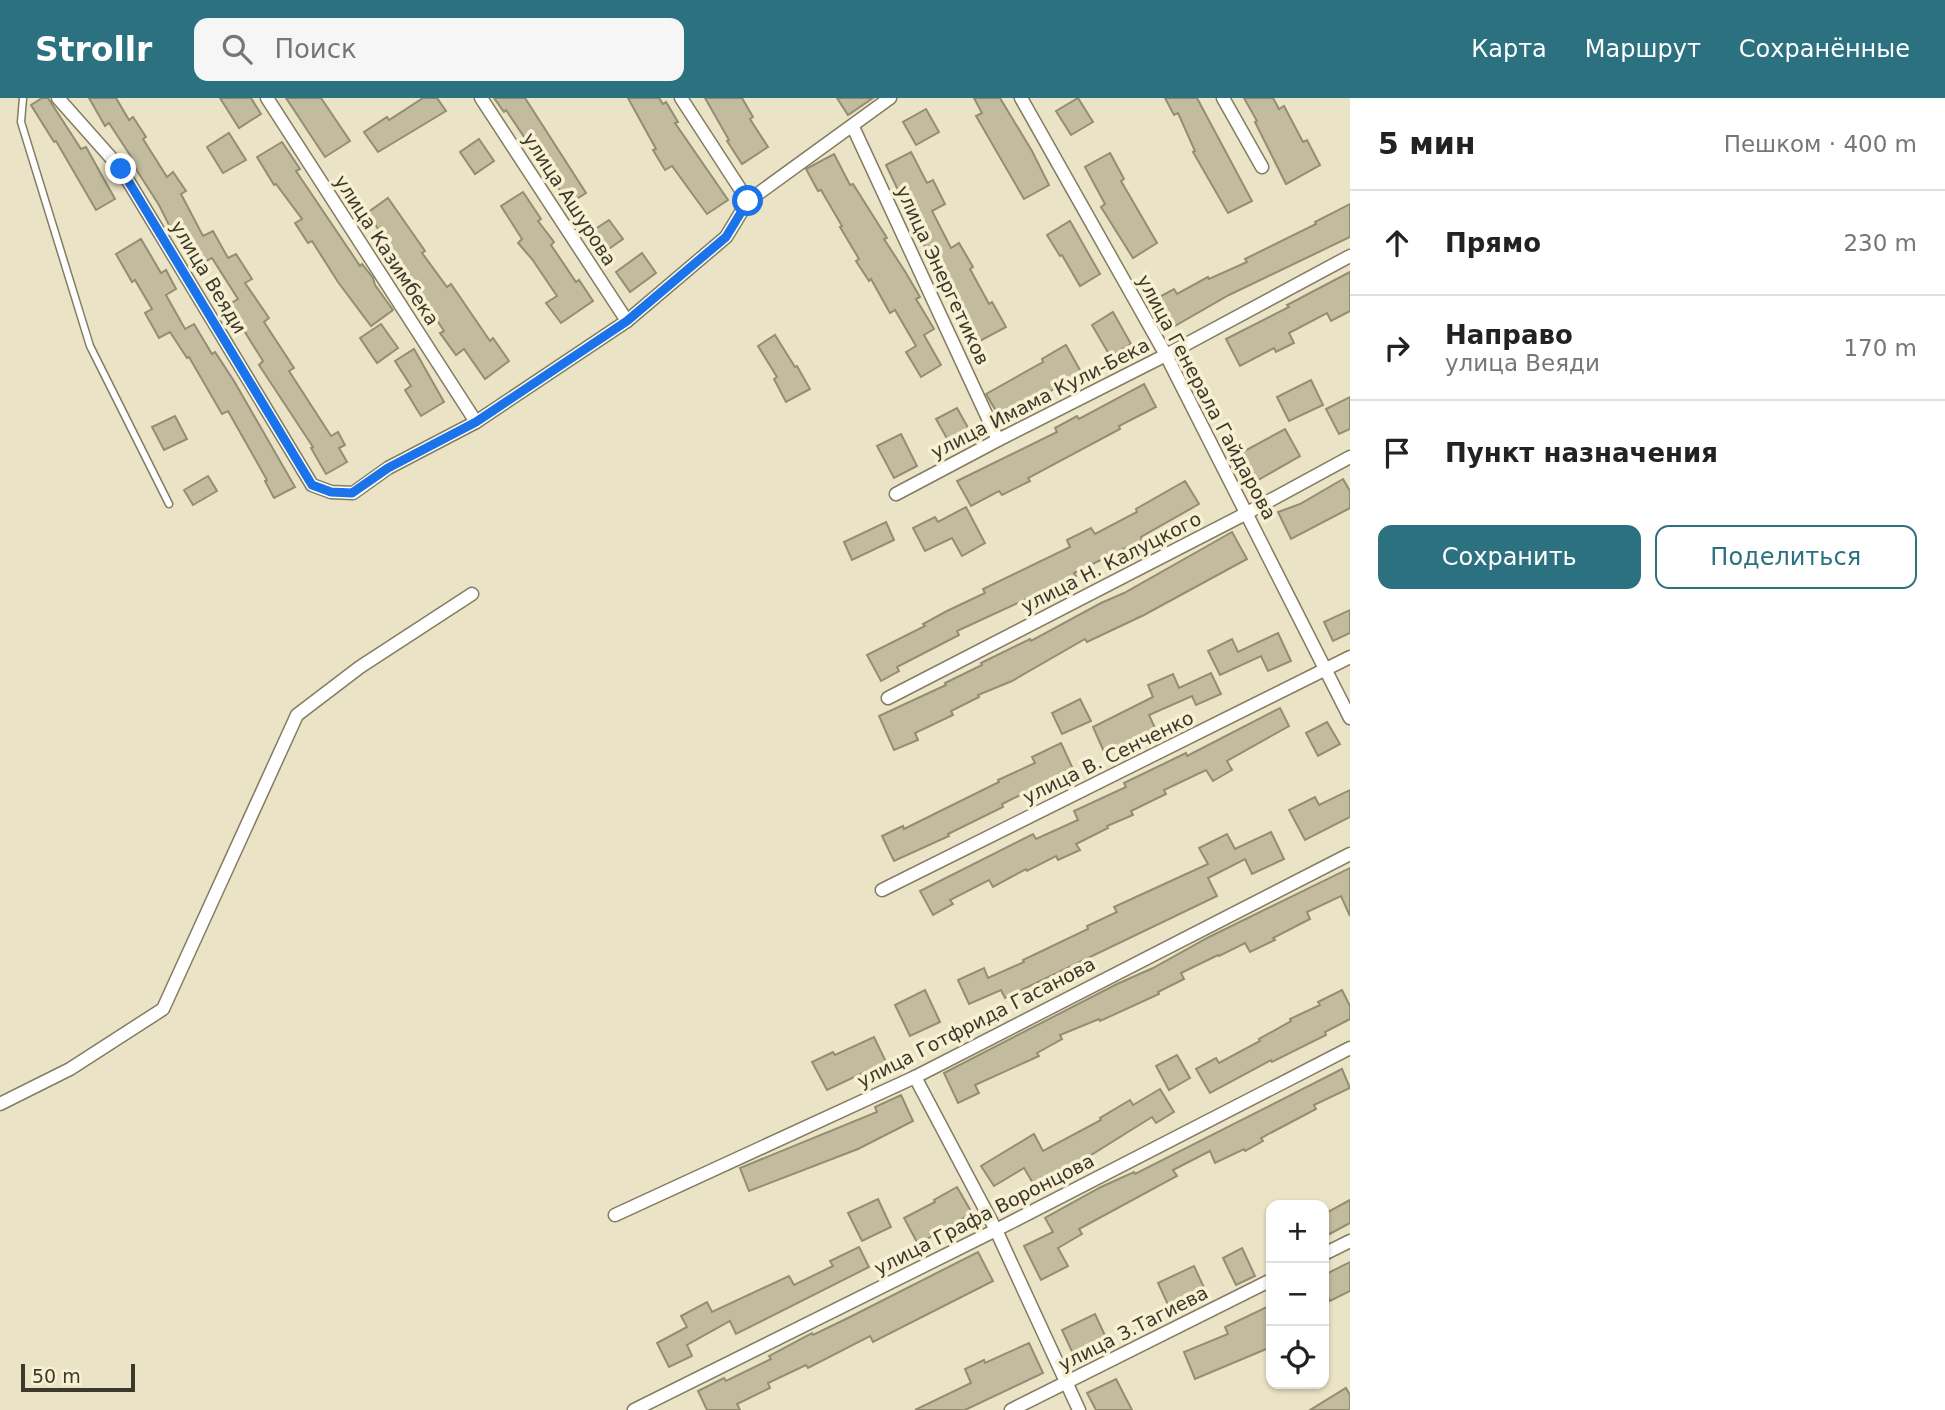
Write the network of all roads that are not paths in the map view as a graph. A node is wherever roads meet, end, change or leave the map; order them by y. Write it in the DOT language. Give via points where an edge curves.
graph roads {
  1 [pos="23,98"];
  2 [pos="58,98"];
  3 [pos="267,98"];
  4 [pos="481,98"];
  5 [pos="681,98"];
  6 [pos="890,98"];
  7 [pos="1021,98"];
  8 [pos="1223,98"];
  9 [pos="853,127"];
  10 [pos="1262,167"];
  11 [pos="748,201"];
  12 [pos="1350,256"];
  13 [pos="627,321"];
  14 [pos="1166,355"];
  15 [pos="476,422"];
  16 [pos="998,440"];
  17 [pos="1350,457"];
  18 [pos="896,494"];
  19 [pos="169,504"];
  20 [pos="1247,513"];
  21 [pos="472,594"];
  22 [pos="1350,657"];
  23 [pos="1325,670"];
  24 [pos="888,698"];
  25 [pos="1350,718"];
  26 [pos="1350,854"];
  27 [pos="882,890"];
  28 [pos="1350,1048"];
  29 [pos="915,1077"];
  30 [pos="0,1104"];
  31 [pos="615,1215"];
  32 [pos="996,1230"];
  33 [pos="1350,1241"];
  34 [pos="1329,1252"];
  35 [pos="1266,1282"];
  36 [pos="1065,1383"];
  37 [pos="634,1410"];
  38 [pos="1011,1410"];
  39 [pos="1079,1410"];
  1 -- 19 [label="lane" via="21,122 90,346"];
  2 -- 15 [label="street, улица Веяди" via="121,169 312,485 352,493 388,468"];
  3 -- 15 [label="street, улица Казимбека"];
  4 -- 13 [label="street, улица Ашурова"];
  5 -- 11 [label="street"];
  6 -- 9 [label="street"];
  7 -- 14 [label="street, улица Генерала Гайдарова"];
  8 -- 10 [label="street"];
  9 -- 11 [label="street"];
  9 -- 16 [label="street, улица Энергетиков"];
  11 -- 13 [label="street" via="726,237"];
  12 -- 14 [label="street, улица Имама Кули-Бека"];
  13 -- 15 [label="street"];
  14 -- 16 [label="street, улица Имама Кули-Бека"];
  14 -- 20 [label="street, улица Генерала Гайдарова"];
  16 -- 18 [label="street, улица Имама Кули-Бека"];
  17 -- 20 [label="street, улица Н. Калуцкого"];
  20 -- 23 [label="street, улица Генерала Гайдарова"];
  20 -- 24 [label="street, улица Н. Калуцкого"];
  21 -- 30 [label="street" via="360,667 297,715 163,1009 70,1069"];
  22 -- 23 [label="street, улица В. Сенченко"];
  23 -- 25 [label="street, улица Генерала Гайдарова"];
  23 -- 27 [label="street, улица В. Сенченко"];
  26 -- 29 [label="street, улица Готфрида Гасанова"];
  28 -- 32 [label="street, улица Графа Воронцова"];
  29 -- 31 [label="street, улица Готфрида Гасанова"];
  29 -- 32 [label="street"];
  32 -- 36 [label="street"];
  32 -- 37 [label="street, улица Графа Воронцова"];
  33 -- 34 [label="street"];
  35 -- 36 [label="street, улица З.Тагиева"];
  36 -- 38 [label="street, улица З.Тагиева"];
  36 -- 39 [label="street"];
}
